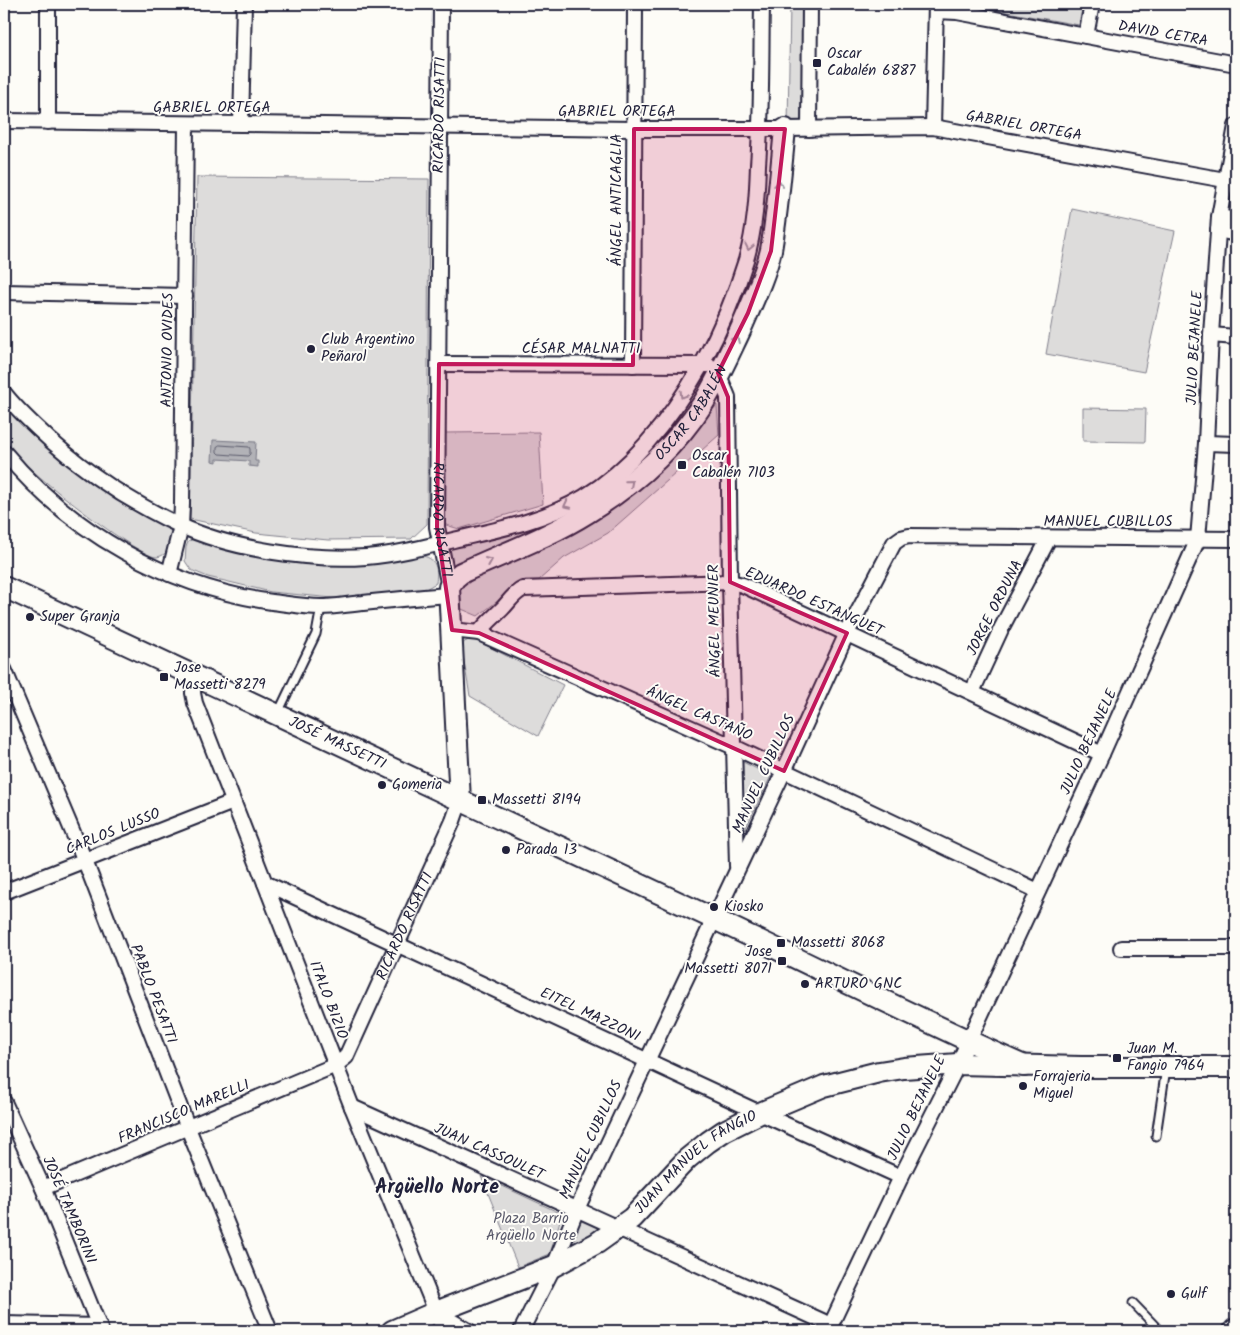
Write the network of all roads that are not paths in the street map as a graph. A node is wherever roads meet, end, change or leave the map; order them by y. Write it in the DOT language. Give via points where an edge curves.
graph roads {
  1 [pos="48,4"];
  2 [pos="244,4"];
  3 [pos="441,4"];
  4 [pos="635,4"];
  5 [pos="762,4"];
  6 [pos="810,4"];
  7 [pos="1092,4"];
  8 [pos="936,7"];
  9 [pos="1086,36"];
  10 [pos="1236,64"];
  11 [pos="4,121"];
  12 [pos="48,122"];
  13 [pos="186,124"];
  14 [pos="241,124"];
  15 [pos="1236,126"];
  16 [pos="439,127"];
  17 [pos="933,127"];
  18 [pos="634,129"];
  19 [pos="760,129"];
  20 [pos="785,129"];
  21 [pos="809,129"];
  22 [pos="1226,180"];
  23 [pos="1236,220"];
  24 [pos="1218,224"];
  25 [pos="1236,234"];
  26 [pos="4,292"];
  27 [pos="185,296"];
  28 [pos="1211,335"];
  29 [pos="1236,337"];
  30 [pos="438,364"];
  31 [pos="633,365"];
  32 [pos="714,368"];
  33 [pos="4,393"];
  34 [pos="1206,443"];
  35 [pos="1236,444"];
  36 [pos="4,452"];
  37 [pos="181,526"];
  38 [pos="1049,538"];
  39 [pos="1198,539"];
  40 [pos="1236,539"];
  41 [pos="440,544"];
  42 [pos="169,574"];
  43 [pos="730,582"];
  44 [pos="4,587"];
  45 [pos="449,591"];
  46 [pos="320,607"];
  47 [pos="452,630"];
  48 [pos="479,633"];
  49 [pos="847,633"];
  50 [pos="4,669"];
  51 [pos="194,678"];
  52 [pos="972,692"];
  53 [pos="277,716"];
  54 [pos="734,747"];
  55 [pos="1102,754"];
  56 [pos="784,771"];
  57 [pos="460,801"];
  58 [pos="233,802"];
  59 [pos="85,861"];
  60 [pos="737,870"];
  61 [pos="265,883"];
  62 [pos="1038,891"];
  63 [pos="4,892"];
  64 [pos="714,919"];
  65 [pos="397,944"];
  66 [pos="1121,948"];
  67 [pos="1236,948"];
  68 [pos="967,1041"];
  69 [pos="647,1059"];
  70 [pos="958,1064"];
  71 [pos="336,1066"];
  72 [pos="1024,1066"];
  73 [pos="1236,1067"];
  74 [pos="1166,1068"];
  75 [pos="4,1102"];
  76 [pos="352,1107"];
  77 [pos="760,1113"];
  78 [pos="188,1128"];
  79 [pos="1156,1136"];
  80 [pos="902,1177"];
  81 [pos="43,1188"];
  82 [pos="577,1209"];
  83 [pos="618,1228"];
  84 [pos="554,1266"];
  85 [pos="1133,1303"];
  86 [pos="436,1312"];
  87 [pos="4,1324"];
  88 [pos="100,1328"];
  89 [pos="830,1328"];
  90 [pos="270,1331"];
  91 [pos="392,1331"];
  92 [pos="444,1331"];
  93 [pos="469,1331"];
  94 [pos="521,1331"];
  95 [pos="1160,1331"];
  1 -- 12 [label="street"];
  2 -- 14 [label="street"];
  3 -- 16 [label="street, RICARDO RISATTI"];
  4 -- 18 [label="street, ÁNGEL ANTICAGLIA"];
  5 -- 19 [label="street"];
  6 -- 21 [label="street"];
  7 -- 9 [label="street"];
  8 -- 9 [label="street, DAVID CETRA"];
  8 -- 17 [label="street"];
  9 -- 10 [label="street, DAVID CETRA"];
  11 -- 12 [label="street, GABRIEL ORTEGA"];
  12 -- 13 [label="street, GABRIEL ORTEGA"];
  13 -- 14 [label="street, GABRIEL ORTEGA"];
  13 -- 27 [label="street, ANTONIO OVIDES"];
  14 -- 16 [label="street, GABRIEL ORTEGA"];
  15 -- 22 [label="street, JULIO BEJANELE"];
  16 -- 18 [label="street, GABRIEL ORTEGA"];
  16 -- 30 [label="street, RICARDO RISATTI"];
  17 -- 21 [label="street, GABRIEL ORTEGA"];
  17 -- 22 [label="street, GABRIEL ORTEGA"];
  18 -- 19 [label="street, GABRIEL ORTEGA"];
  18 -- 31 [label="street, ÁNGEL ANTICAGLIA"];
  19 -- 20 [label="street, GABRIEL ORTEGA"];
  19 -- 32 [label="street, one-way" via="756,204 746,258 719,330"];
  20 -- 21 [label="street, GABRIEL ORTEGA"];
  32 -- 20 [label="main road, OSCAR CABALÉN, one-way" via="748,313 771,251"];
  22 -- 24 [label="street, JULIO BEJANELE"];
  23 -- 24 [label="street"];
  24 -- 25 [label="street"];
  24 -- 28 [label="street, JULIO BEJANELE"];
  26 -- 27 [label="street"];
  27 -- 37 [label="street, ANTONIO OVIDES"];
  28 -- 29 [label="street"];
  28 -- 34 [label="street, JULIO BEJANELE"];
  30 -- 31 [label="street, CÉSAR MALNATTI"];
  30 -- 41 [label="street, RICARDO RISATTI" via="437,527"];
  31 -- 32 [label="street, CÉSAR MALNATTI"];
  32 -- 41 [label="street, one-way" via="680,400 657,432 632,458 584,496 535,520"];
  32 -- 43 [label="street, ÁNGEL MEUNIER" via="728,397"];
  45 -- 32 [label="main road, OSCAR CABALÉN, one-way" via="455,578 461,574 588,513 650,466 704,401"];
  33 -- 37 [label="street" via="38,429 86,471 131,500"];
  34 -- 35 [label="street"];
  34 -- 39 [label="street, JULIO BEJANELE"];
  36 -- 42 [label="street" via="62,510 107,542"];
  37 -- 41 [label="street" via="241,545 307,555 366,557"];
  37 -- 42 [label="street, ANTONIO OVIDES"];
  38 -- 39 [label="street, MANUEL CUBILLOS"];
  38 -- 49 [label="street, MANUEL CUBILLOS" via="901,538 894,543"];
  38 -- 52 [label="street, JORGE ORDUNA"];
  39 -- 40 [label="street, MANUEL CUBILLOS"];
  39 -- 55 [label="street, JULIO BEJANELE"];
  41 -- 45 [label="street, RICARDO RISATTI"];
  42 -- 46 [label="street" via="243,597"];
  43 -- 48 [label="street, EDUARDO ESTANGUET" via="523,589"];
  43 -- 49 [label="street, EDUARDO ESTANGUET"];
  43 -- 54 [label="street, ÁNGEL MEUNIER"];
  44 -- 51 [label="main road, JOSÉ MASSETTI"];
  45 -- 46 [label="street"];
  45 -- 47 [label="main road, RICARDO RISATTI"];
  46 -- 53 [label="lane" via="316,634"];
  47 -- 48 [label="street, ÁNGEL CASTAÑO"];
  47 -- 57 [label="main road, RICARDO RISATTI"];
  48 -- 54 [label="street, ÁNGEL CASTAÑO"];
  49 -- 52 [label="street, EDUARDO ESTANGUET"];
  49 -- 56 [label="street, MANUEL CUBILLOS"];
  50 -- 59 [label="street, PABLO PESATTI"];
  51 -- 53 [label="main road, JOSÉ MASSETTI"];
  51 -- 58 [label="street, ITALO BIZIO" via="195,703"];
  52 -- 55 [label="street, EDUARDO ESTANGUET"];
  53 -- 57 [label="main road, JOSÉ MASSETTI"];
  54 -- 56 [label="street, ÁNGEL CASTAÑO"];
  54 -- 60 [label="street, ÁNGEL MEUNIER"];
  55 -- 62 [label="street, JULIO BEJANELE"];
  56 -- 60 [label="street, MANUEL CUBILLOS"];
  56 -- 62 [label="street, ÁNGEL CASTAÑO"];
  57 -- 64 [label="main road, JOSÉ MASSETTI"];
  57 -- 65 [label="street, RICARDO RISATTI"];
  58 -- 59 [label="street, CARLOS LUSSO"];
  58 -- 61 [label="street, ITALO BIZIO"];
  59 -- 63 [label="street, CARLOS LUSSO"];
  59 -- 78 [label="street, PABLO PESATTI"];
  60 -- 64 [label="street, MANUEL CUBILLOS"];
  61 -- 65 [label="street, EITEL MAZZONI"];
  61 -- 71 [label="street, ITALO BIZIO"];
  62 -- 68 [label="street, JULIO BEJANELE"];
  64 -- 68 [label="main road, JOSÉ MASSETTI"];
  64 -- 69 [label="street, MANUEL CUBILLOS"];
  65 -- 69 [label="street, EITEL MAZZONI"];
  65 -- 71 [label="street, RICARDO RISATTI" via="346,1057"];
  66 -- 67 [label="street"];
  68 -- 70 [label="street, JULIO BEJANELE"];
  68 -- 72 [label="main road, JUAN MANUEL FANGIO"];
  69 -- 77 [label="street, EITEL MAZZONI"];
  69 -- 82 [label="street, MANUEL CUBILLOS"];
  70 -- 72 [label="main road, JUAN MANUEL FANGIO"];
  70 -- 77 [label="main road, JUAN MANUEL FANGIO" via="904,1068 845,1080"];
  70 -- 80 [label="street, JULIO BEJANELE"];
  71 -- 76 [label="street, ITALO BIZIO"];
  71 -- 78 [label="street, FRANCISCO MARELLI"];
  72 -- 74 [label="main road, JUAN MANUEL FANGIO"];
  73 -- 74 [label="main road, JUAN MANUEL FANGIO"];
  74 -- 79 [label="lane"];
  75 -- 81 [label="street, JOSÉ TAMBORINI"];
  76 -- 82 [label="street, JUAN CASSOULET"];
  76 -- 86 [label="street, ITALO BIZIO"];
  77 -- 80 [label="street, EITEL MAZZONI"];
  77 -- 83 [label="main road, JUAN MANUEL FANGIO" via="699,1148 632,1218"];
  78 -- 81 [label="street, FRANCISCO MARELLI"];
  78 -- 90 [label="street, PABLO PESATTI"];
  80 -- 89 [label="street, JULIO BEJANELE"];
  81 -- 88 [label="street, JOSÉ TAMBORINI"];
  82 -- 83 [label="street, JUAN CASSOULET"];
  82 -- 84 [label="street, MANUEL CUBILLOS"];
  83 -- 84 [label="main road, JUAN MANUEL FANGIO"];
  83 -- 89 [label="street, JUAN CASSOULET"];
  84 -- 86 [label="main road, JUAN MANUEL FANGIO"];
  84 -- 94 [label="street, MANUEL CUBILLOS"];
  85 -- 95 [label="lane"];
  86 -- 91 [label="main road, JUAN MANUEL FANGIO"];
  86 -- 92 [label="street, ITALO BIZIO"];
  86 -- 93 [label="street"];
  87 -- 88 [label="street"];
}
